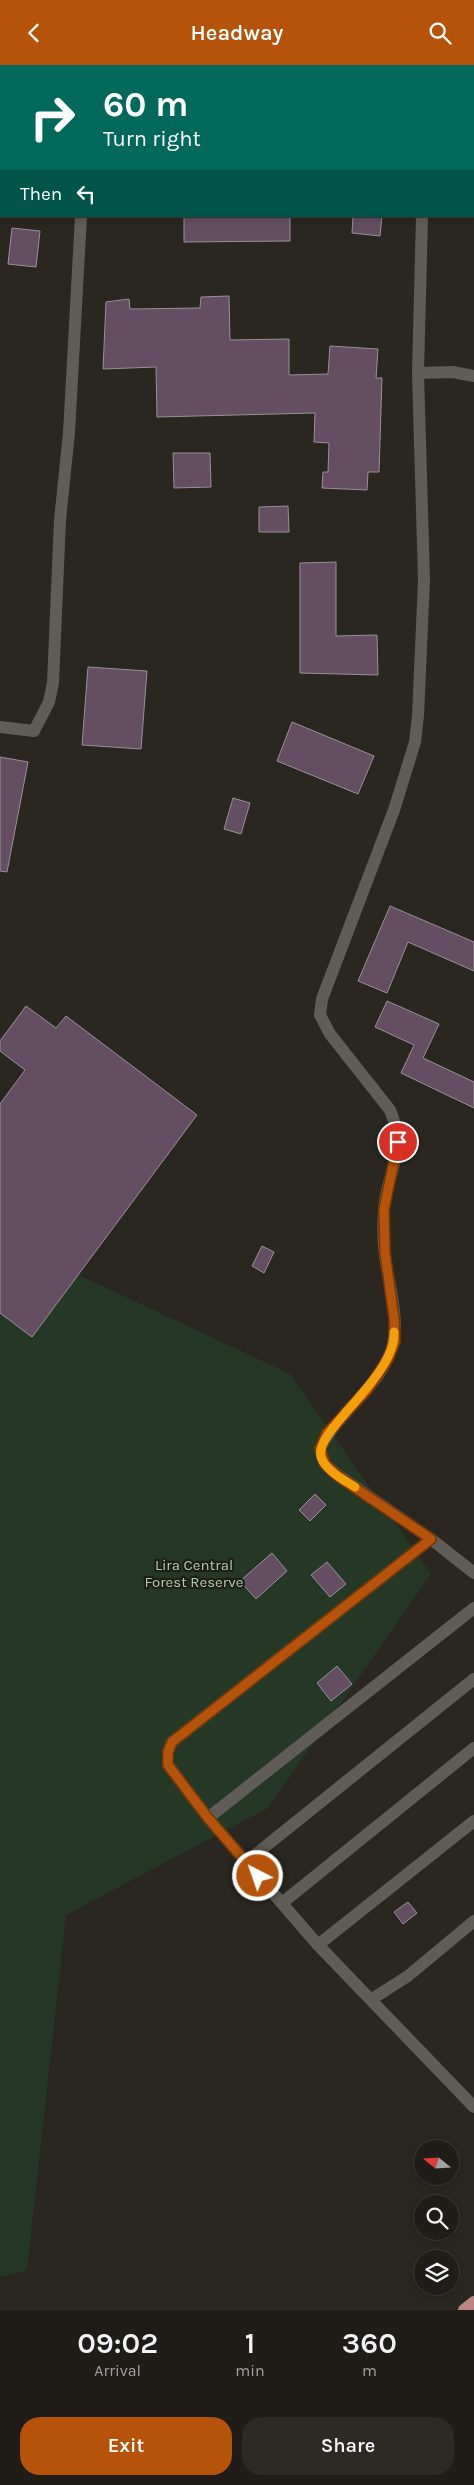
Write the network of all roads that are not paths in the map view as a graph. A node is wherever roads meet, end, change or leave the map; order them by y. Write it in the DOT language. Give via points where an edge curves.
graph roads {
  1 [pos="81,217"];
  2 [pos="422,217"];
  3 [pos="418,373"];
  4 [pos="474,376"];
  5 [pos="0,727"];
  6 [pos="431,1539"];
  7 [pos="474,1573"];
  8 [pos="474,1607"];
  9 [pos="474,1679"];
  10 [pos="474,1749"];
  11 [pos="208,1818"];
  12 [pos="474,1821"];
  13 [pos="246,1862"];
  14 [pos="282,1903"];
  15 [pos="474,1921"];
  16 [pos="318,1945"];
  17 [pos="372,1999"];
  18 [pos="474,2107"];
  19 [pos="474,2302"];
  20 [pos="464,2310"];
  1 -- 5 [label="street" via="72,396 60,520 53,683 49,702 34,731"];
  2 -- 3 [label="street"];
  3 -- 4 [label="street" via="453,372"];
  3 -- 6 [label="street" via="424,580 415,742 394,811 322,999 320,1015 330,1034 390,1110 394,1120 398,1142 384,1209 385,1253 395,1341 388,1359 367,1390 327,1433 320,1449 325,1464 339,1477"];
  6 -- 7 [label="street"];
  6 -- 11 [label="street" via="172,1742 168,1765"];
  8 -- 11 [label="street"];
  9 -- 13 [label="street"];
  10 -- 14 [label="street"];
  11 -- 13 [label="street"];
  12 -- 16 [label="street"];
  13 -- 14 [label="street"];
  14 -- 16 [label="street"];
  15 -- 17 [label="street" via="408,1976"];
  16 -- 17 [label="street"];
  17 -- 18 [label="street"];
  19 -- 20 [label="main road"];
}
